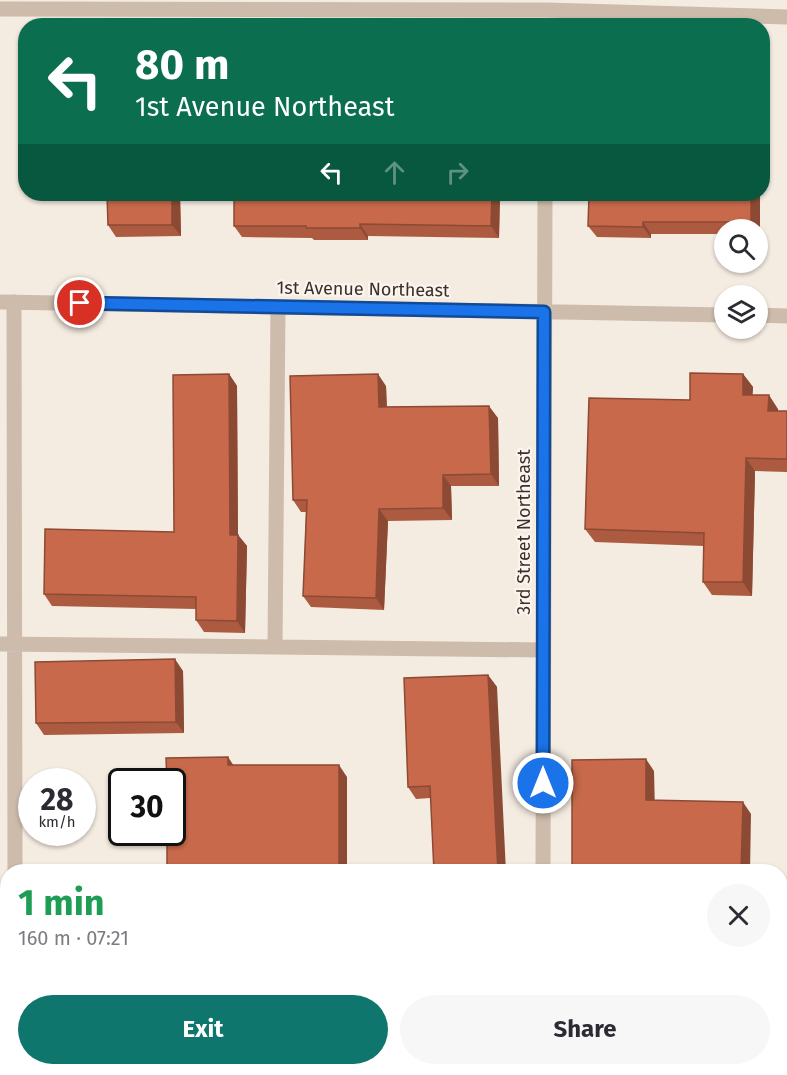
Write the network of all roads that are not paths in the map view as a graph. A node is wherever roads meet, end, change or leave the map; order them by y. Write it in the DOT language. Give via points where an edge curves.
graph roads {
  1 [pos="546,5"];
  2 [pos="0,9"];
  3 [pos="787,17"];
  4 [pos="545,201"];
  5 [pos="7,302"];
  6 [pos="278,307"];
  7 [pos="544,312"];
  8 [pos="714,315"];
  9 [pos="768,315"];
  10 [pos="787,316"];
  11 [pos="7,644"];
  12 [pos="274,647"];
  13 [pos="543,650"];
  14 [pos="15,864"];
  15 [pos="543,864"];
  1 -- 2 [label="street"];
  1 -- 3 [label="street"];
  4 -- 7 [label="street, 3rd Street Northeast"];
  5 -- 6 [label="street, 1st Avenue Northeast"];
  5 -- 11 [label="street"];
  6 -- 7 [label="street, 1st Avenue Northeast"];
  6 -- 12 [label="street"];
  7 -- 8 [label="street, 1st Avenue Northeast"];
  7 -- 13 [label="street, 3rd Street Northeast"];
  9 -- 10 [label="street"];
  11 -- 12 [label="street"];
  11 -- 14 [label="street"];
  12 -- 13 [label="street"];
  13 -- 15 [label="street, 3rd Street Northeast"];
}
